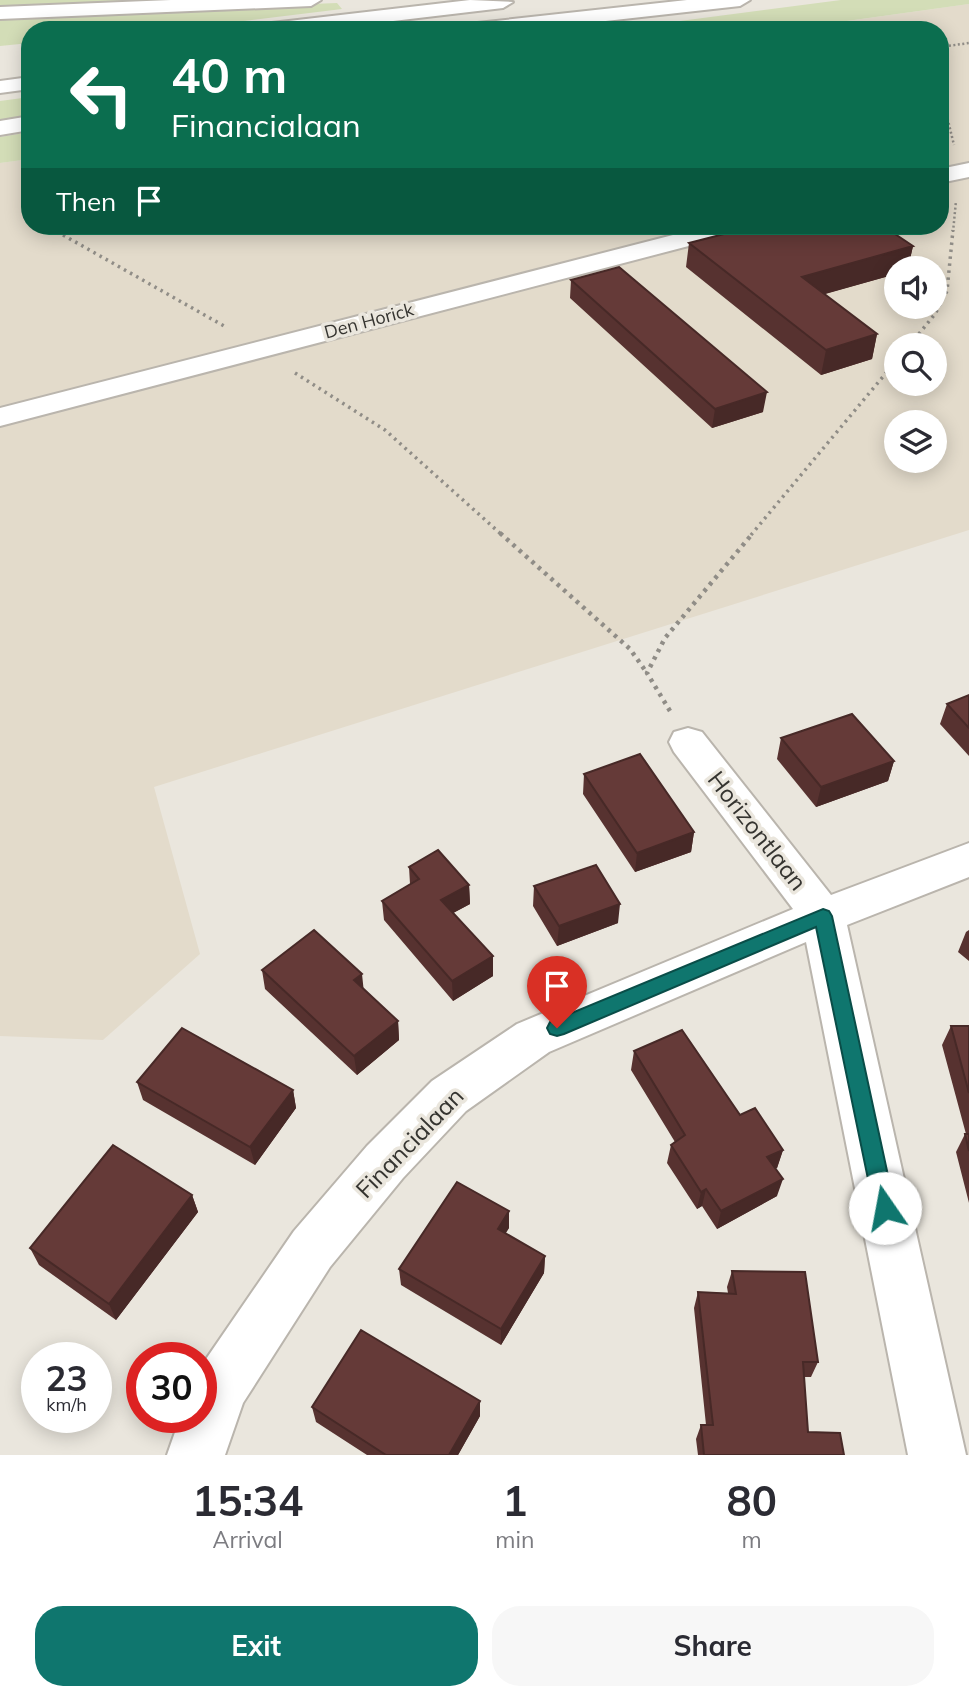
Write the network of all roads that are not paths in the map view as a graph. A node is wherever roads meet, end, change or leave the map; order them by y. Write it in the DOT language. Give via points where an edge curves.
graph roads {
  1 [pos="311,0"];
  2 [pos="522,0"];
  3 [pos="740,0"];
  4 [pos="634,11"];
  5 [pos="0,13"];
  6 [pos="341,21"];
  7 [pos="547,21"];
  8 [pos="605,21"];
  9 [pos="21,84"];
  10 [pos="0,87"];
  11 [pos="21,124"];
  12 [pos="0,128"];
  13 [pos="702,235"];
  14 [pos="0,417"];
  15 [pos="688,742"];
  16 [pos="969,859"];
  17 [pos="823,916"];
  18 [pos="196,1455"];
  19 [pos="937,1455"];
  1 -- 5 [label="main road"];
  2 -- 6 [label="main road"];
  3 -- 4 [label="main road"];
  4 -- 7 [label="main road"];
  4 -- 8 [label="main road"];
  9 -- 10 [label="main road"];
  11 -- 12 [label="main road"];
  13 -- 14 [label="main road, Den Horick"];
  15 -- 17 [label="main road, Horizontlaan"];
  16 -- 17 [label="main road, Financialaan"];
  17 -- 18 [label="main road, Financialaan" via="533,1038 449,1096 385,1162 312,1249 222,1385"];
  17 -- 19 [label="main road, Horizontlaan"];
}
